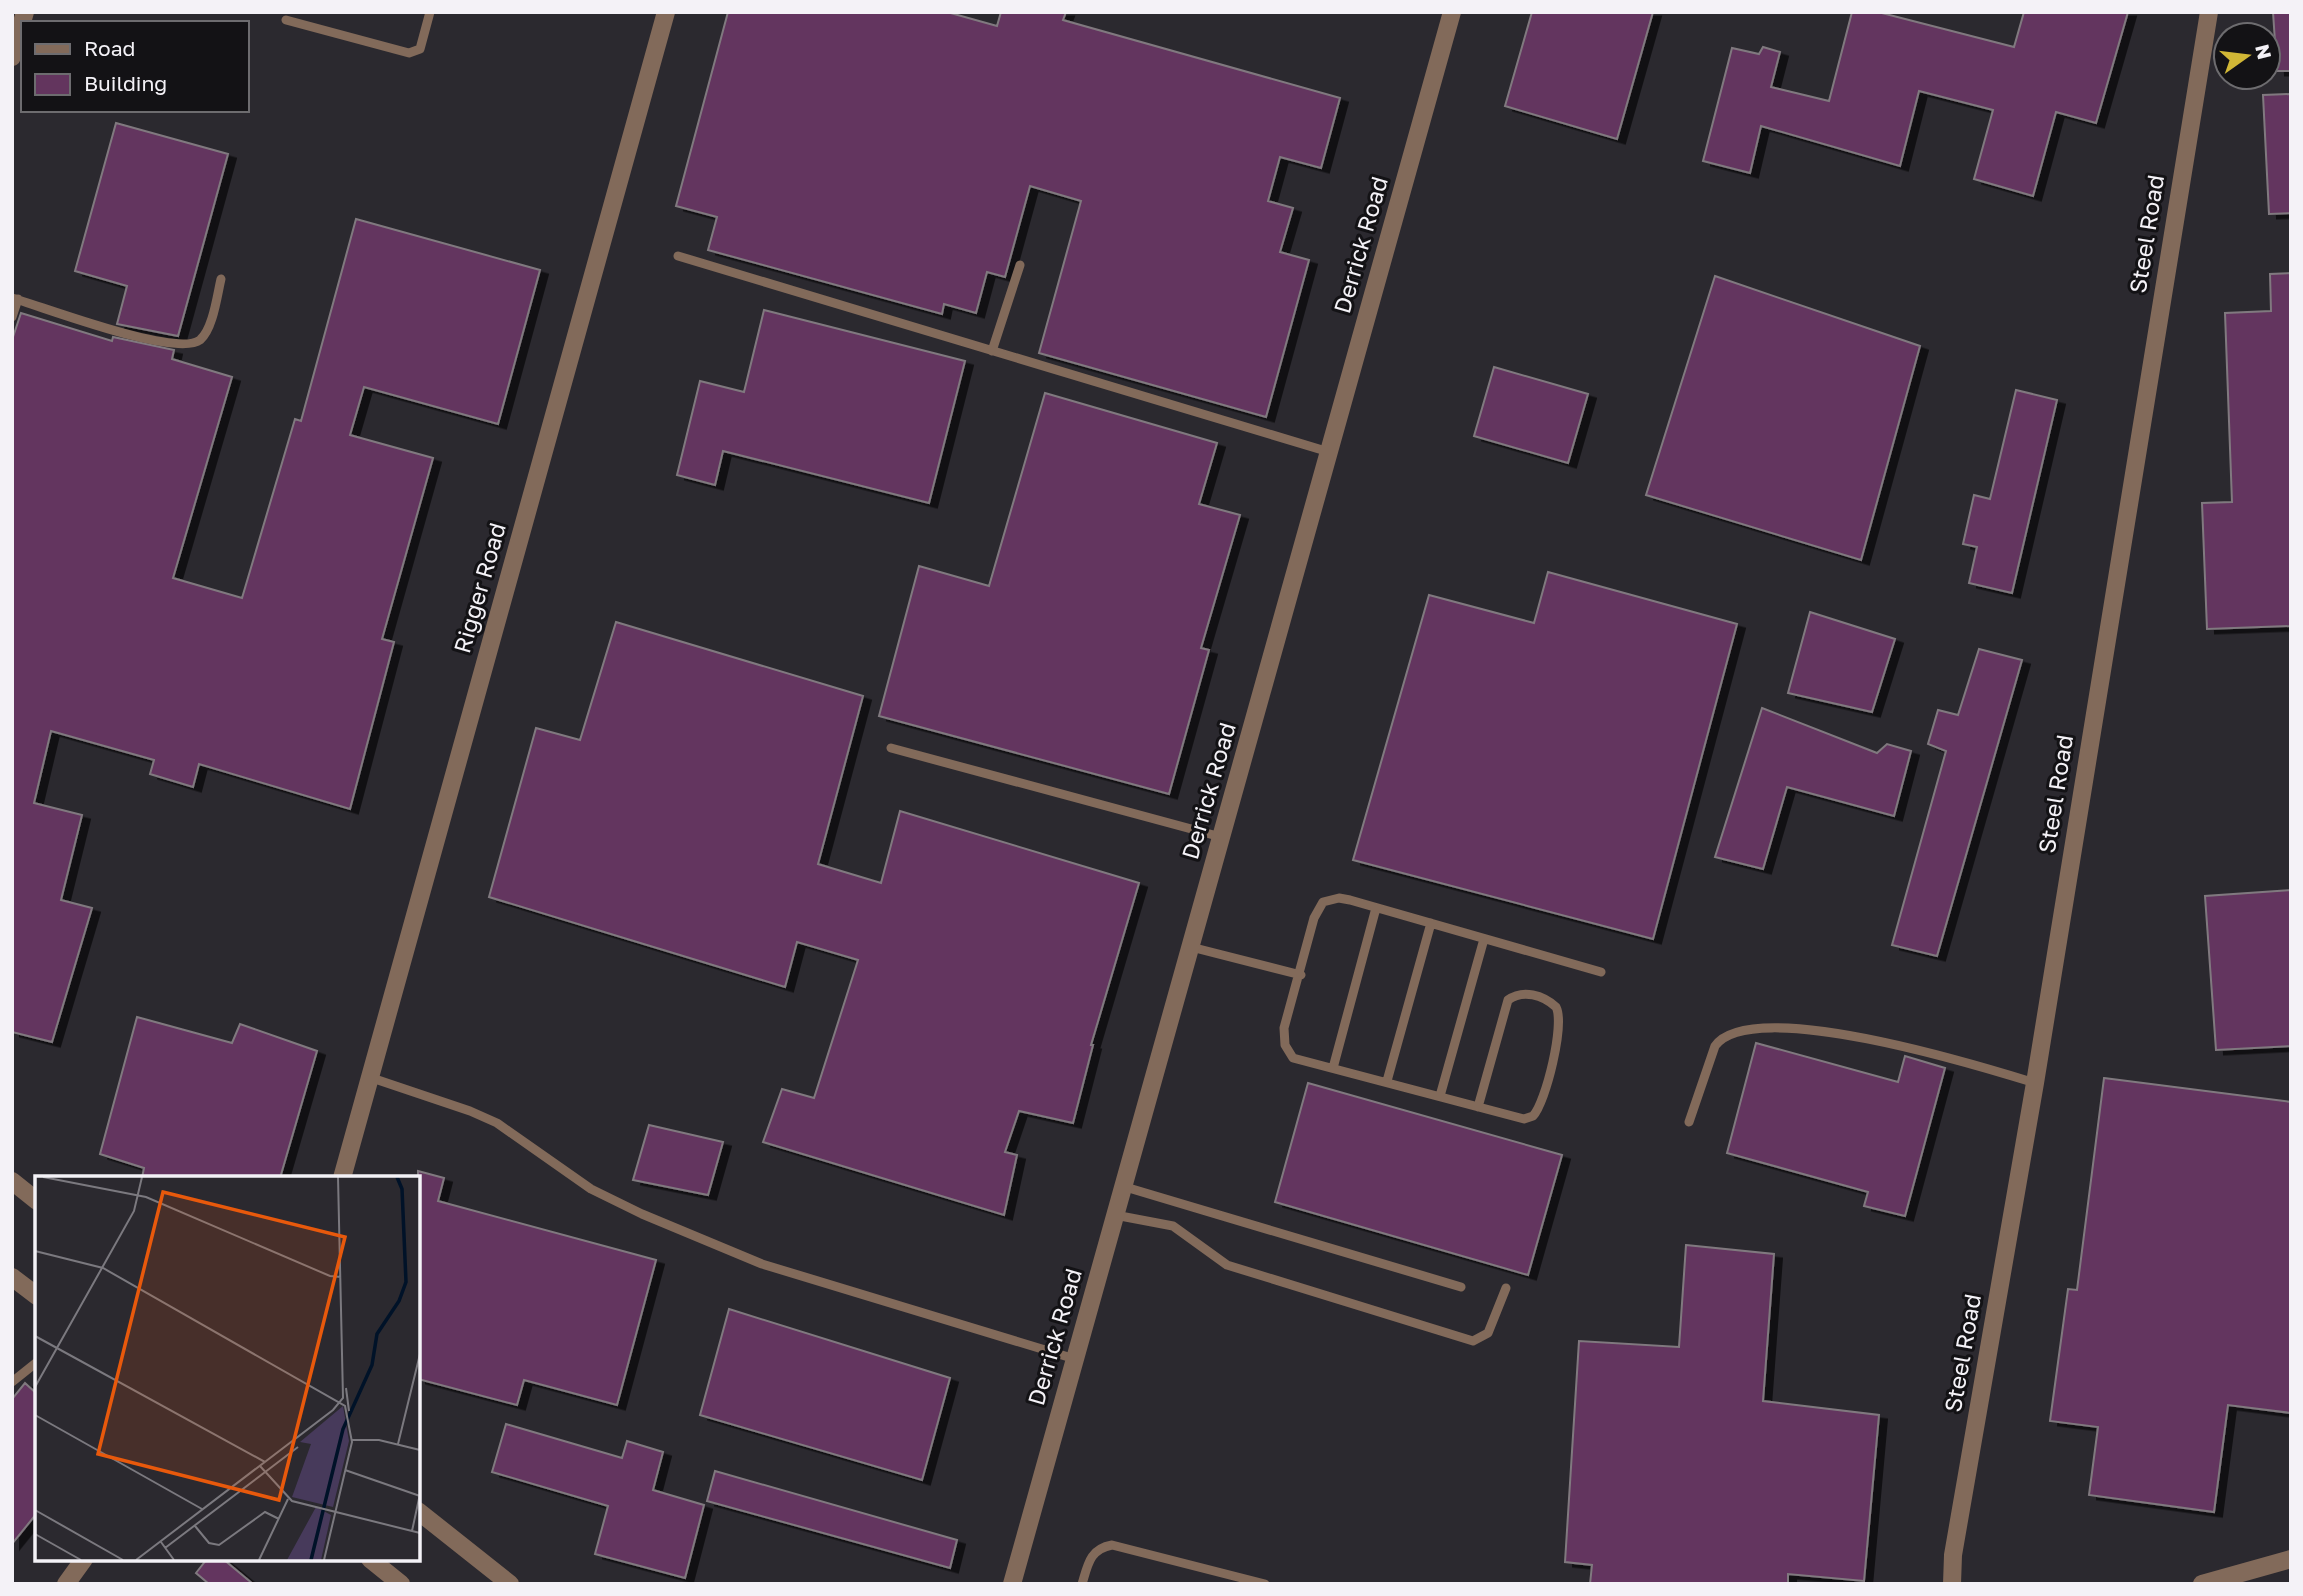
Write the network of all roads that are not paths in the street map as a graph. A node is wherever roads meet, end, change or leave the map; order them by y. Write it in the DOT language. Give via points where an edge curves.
graph roads {
  1 [pos="430,12"];
  2 [pos="666,12"];
  3 [pos="1452,12"];
  4 [pos="2209,12"];
  5 [pos="286,20"];
  6 [pos="21,26"];
  7 [pos="12,57"];
  8 [pos="678,256"];
  9 [pos="1020,265"];
  10 [pos="221,279"];
  11 [pos="15,298"];
  12 [pos="12,317"];
  13 [pos="992,351"];
  14 [pos="1329,452"];
  15 [pos="891,748"];
  16 [pos="1221,838"];
  17 [pos="1376,908"];
  18 [pos="1432,923"];
  19 [pos="1484,939"];
  20 [pos="1191,947"];
  21 [pos="1601,972"];
  22 [pos="1301,975"];
  23 [pos="1333,1068"];
  24 [pos="369,1077"];
  25 [pos="1387,1081"];
  26 [pos="2035,1083"];
  27 [pos="1440,1096"];
  28 [pos="1478,1107"];
  29 [pos="1689,1122"];
  30 [pos="343,1176"];
  31 [pos="12,1181"];
  32 [pos="1122,1186"];
  33 [pos="35,1199"];
  34 [pos="1115,1215"];
  35 [pos="12,1276"];
  36 [pos="1461,1287"];
  37 [pos="1506,1288"];
  38 [pos="35,1294"];
  39 [pos="1075,1359"];
  40 [pos="35,1364"];
  41 [pos="12,1382"];
  42 [pos="420,1513"];
  43 [pos="2291,1559"];
  44 [pos="83,1561"];
  45 [pos="372,1561"];
  46 [pos="66,1584"];
  47 [pos="401,1584"];
  48 [pos="510,1584"];
  49 [pos="1012,1584"];
  50 [pos="1083,1584"];
  51 [pos="1265,1584"];
  52 [pos="1952,1584"];
  53 [pos="2202,1584"];
  1 -- 5 [label="lane" via="420,49 409,53"];
  2 -- 24 [label="street, Rigger Road"];
  3 -- 14 [label="street, Derrick Road"];
  4 -- 26 [label="street, Steel Road"];
  6 -- 7 [label="street"];
  8 -- 13 [label="lane"];
  9 -- 13 [label="lane"];
  10 -- 11 [label="lane" via="206,333 188,345 129,335"];
  11 -- 12 [label="lane"];
  13 -- 14 [label="lane"];
  14 -- 16 [label="street, Derrick Road"];
  15 -- 16 [label="lane"];
  16 -- 20 [label="street, Derrick Road"];
  17 -- 18 [label="lane"];
  17 -- 22 [label="lane" via="1339,898 1323,902 1314,918"];
  17 -- 23 [label="lane"];
  18 -- 19 [label="lane"];
  18 -- 25 [label="lane"];
  19 -- 21 [label="lane"];
  19 -- 27 [label="lane"];
  20 -- 22 [label="lane"];
  20 -- 32 [label="street, Derrick Road"];
  22 -- 23 [label="lane" via="1284,1028 1284,1045 1293,1058"];
  23 -- 25 [label="lane"];
  24 -- 30 [label="street, Rigger Road"];
  24 -- 39 [label="lane" via="497,1123 591,1189 762,1264"];
  25 -- 27 [label="lane"];
  26 -- 29 [label="lane" via="1890,1044 1788,1027 1752,1028 1721,1037"];
  26 -- 52 [label="street, Steel Road"];
  27 -- 28 [label="lane"];
  28 -- 28 [label="lane" via="1508,1000 1525,995 1551,1002 1560,1013 1560,1027 1537,1111 1524,1119"];
  31 -- 33 [label="street"];
  32 -- 34 [label="street, Derrick Road"];
  32 -- 36 [label="lane"];
  34 -- 37 [label="lane" via="1173,1226 1227,1265 1473,1341 1488,1333"];
  34 -- 39 [label="street, Derrick Road"];
  35 -- 38 [label="street"];
  39 -- 49 [label="street, Derrick Road"];
  40 -- 41 [label="lane"];
  42 -- 48 [label="street"];
  43 -- 53 [label="street"];
  44 -- 46 [label="street"];
  45 -- 47 [label="street"];
  50 -- 51 [label="lane" via="1091,1556 1112,1545"];
}
